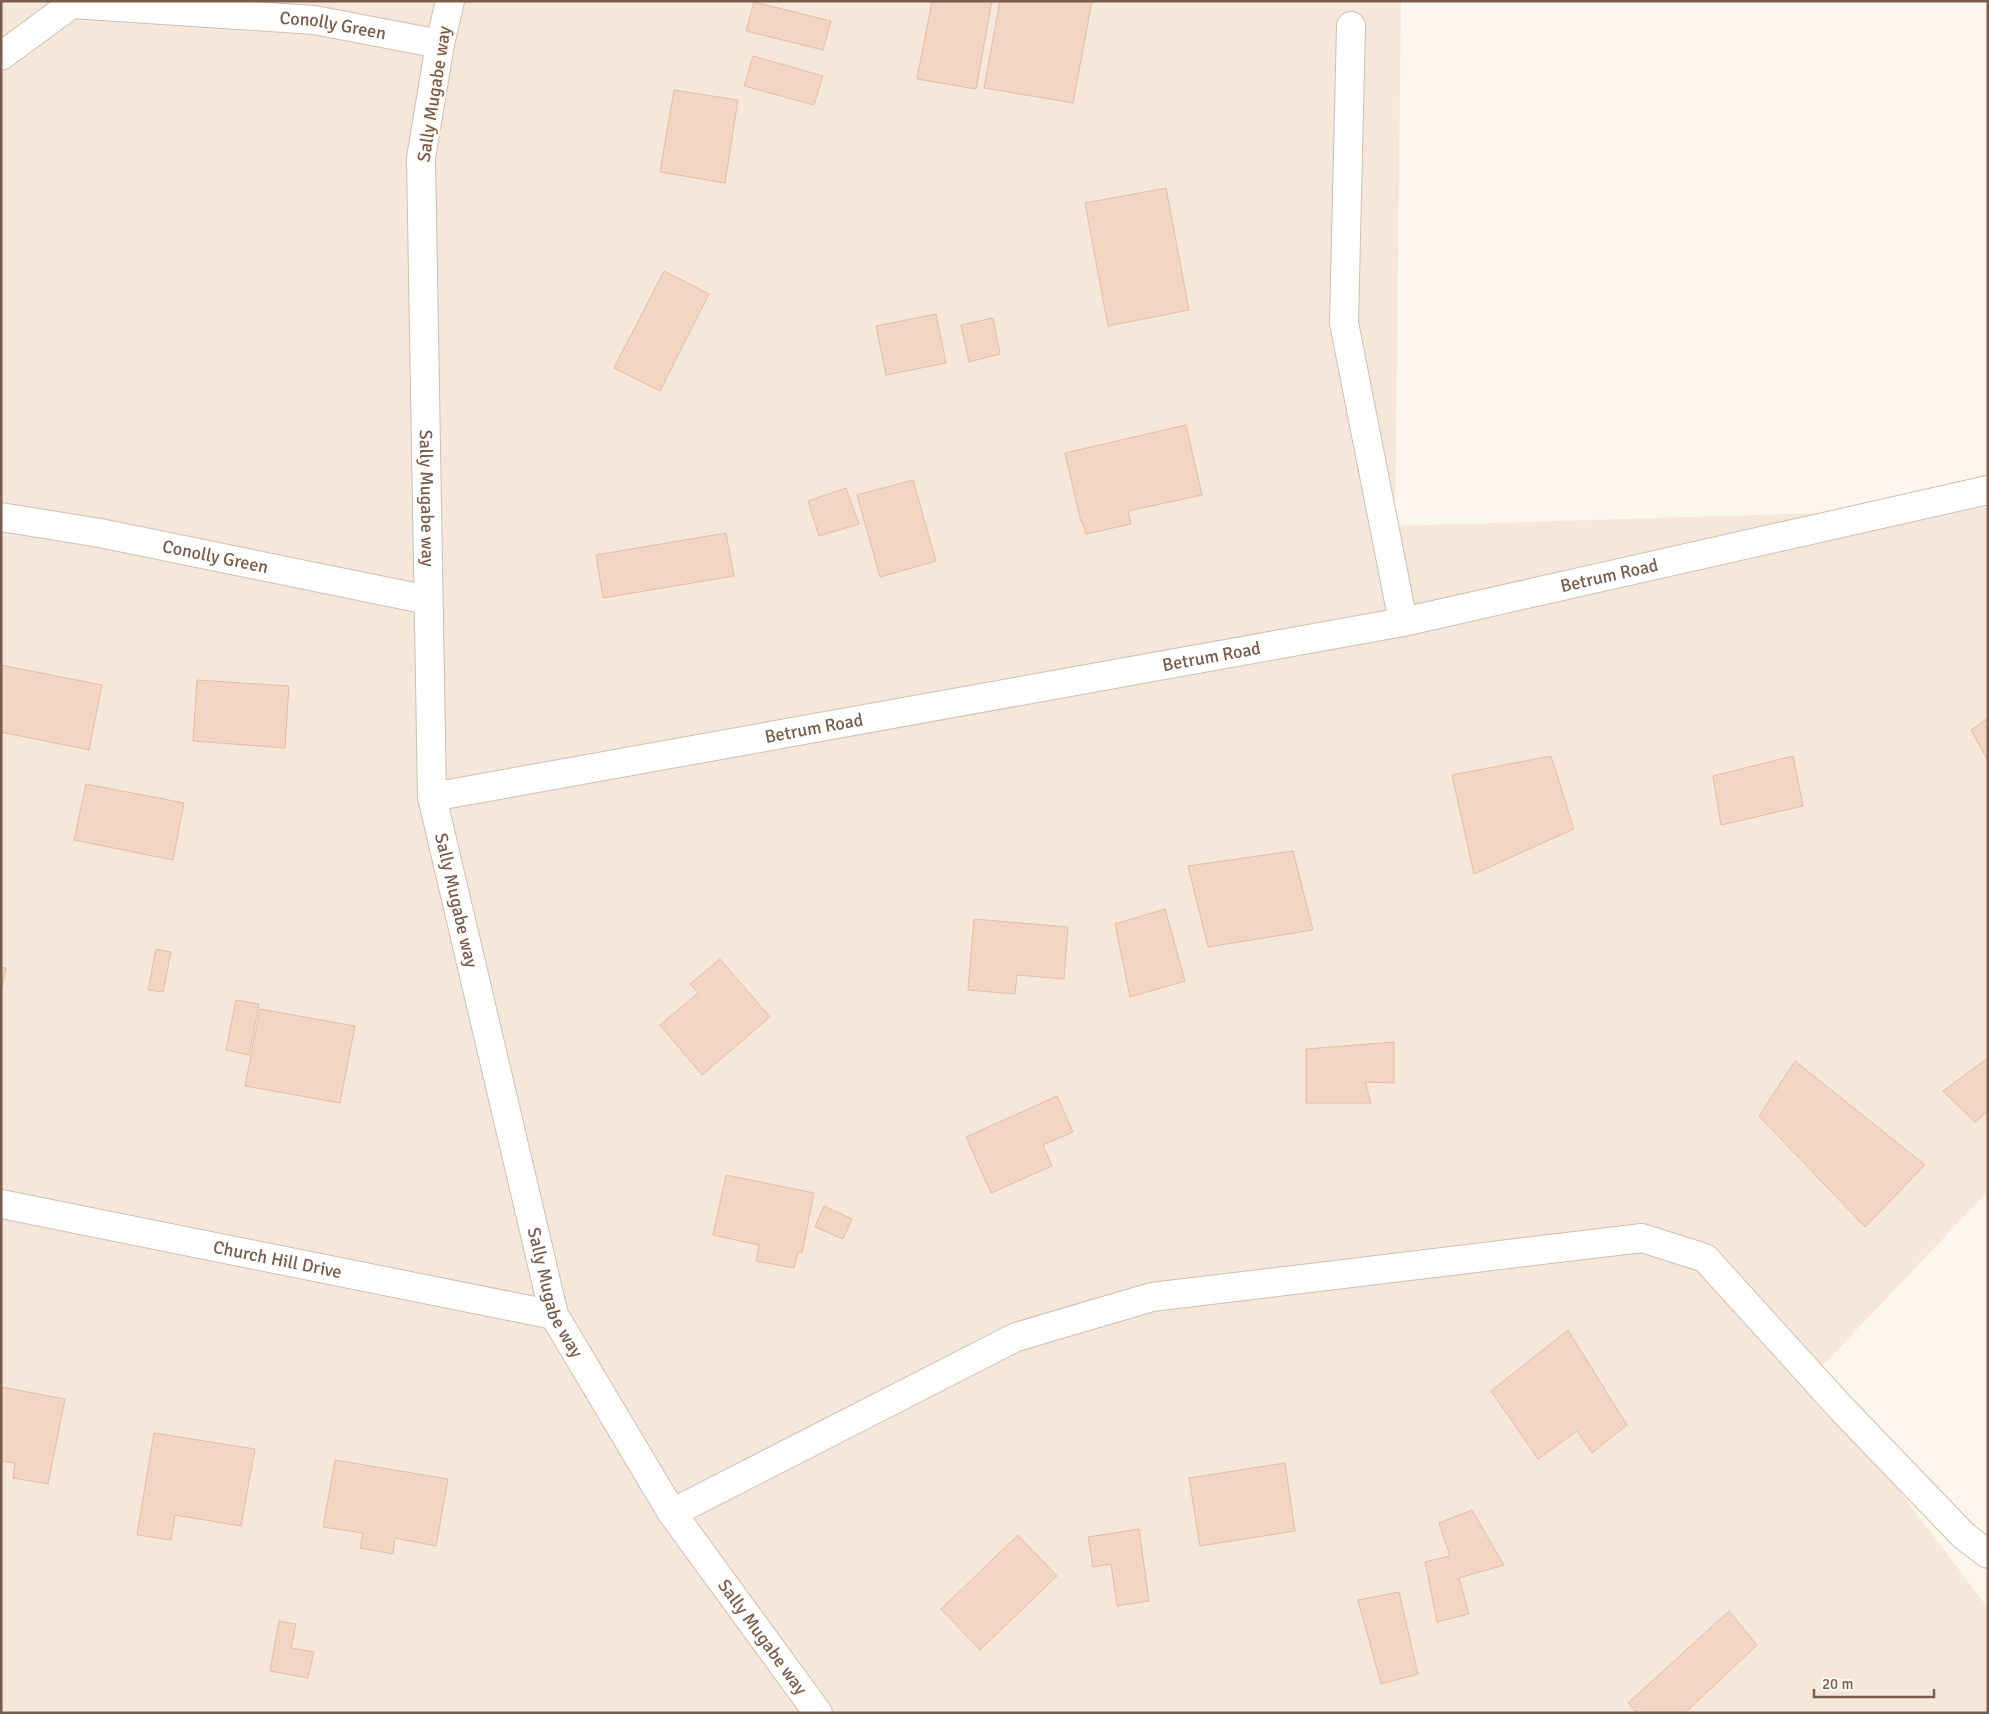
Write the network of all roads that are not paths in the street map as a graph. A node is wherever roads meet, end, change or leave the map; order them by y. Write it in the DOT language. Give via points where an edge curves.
graph roads {
  1 [pos="450,1"];
  2 [pos="1351,26"];
  3 [pos="440,44"];
  4 [pos="1,56"];
  5 [pos="1988,490"];
  6 [pos="1,517"];
  7 [pos="428,600"];
  8 [pos="1403,622"];
  9 [pos="432,796"];
  10 [pos="1,1204"];
  11 [pos="554,1315"];
  12 [pos="672,1513"];
  13 [pos="1988,1554"];
  14 [pos="818,1713"];
  1 -- 3 [label="street, Sally Mugabe way"];
  2 -- 8 [label="street" via="1344,323"];
  3 -- 4 [label="street, Conolly Green" via="314,20 72,4"];
  3 -- 7 [label="street, Sally Mugabe way" via="421,158"];
  5 -- 8 [label="street, Betrum Road"];
  6 -- 7 [label="street, Conolly Green" via="100,533"];
  7 -- 9 [label="street, Sally Mugabe way"];
  8 -- 9 [label="street, Betrum Road"];
  9 -- 11 [label="street, Sally Mugabe way"];
  10 -- 11 [label="street, Church Hill Drive"];
  11 -- 12 [label="street, Sally Mugabe way"];
  12 -- 13 [label="street" via="1016,1337 1152,1297 1642,1238 1705,1258 1848,1415 1964,1536"];
  12 -- 14 [label="street, Sally Mugabe way"];
}
